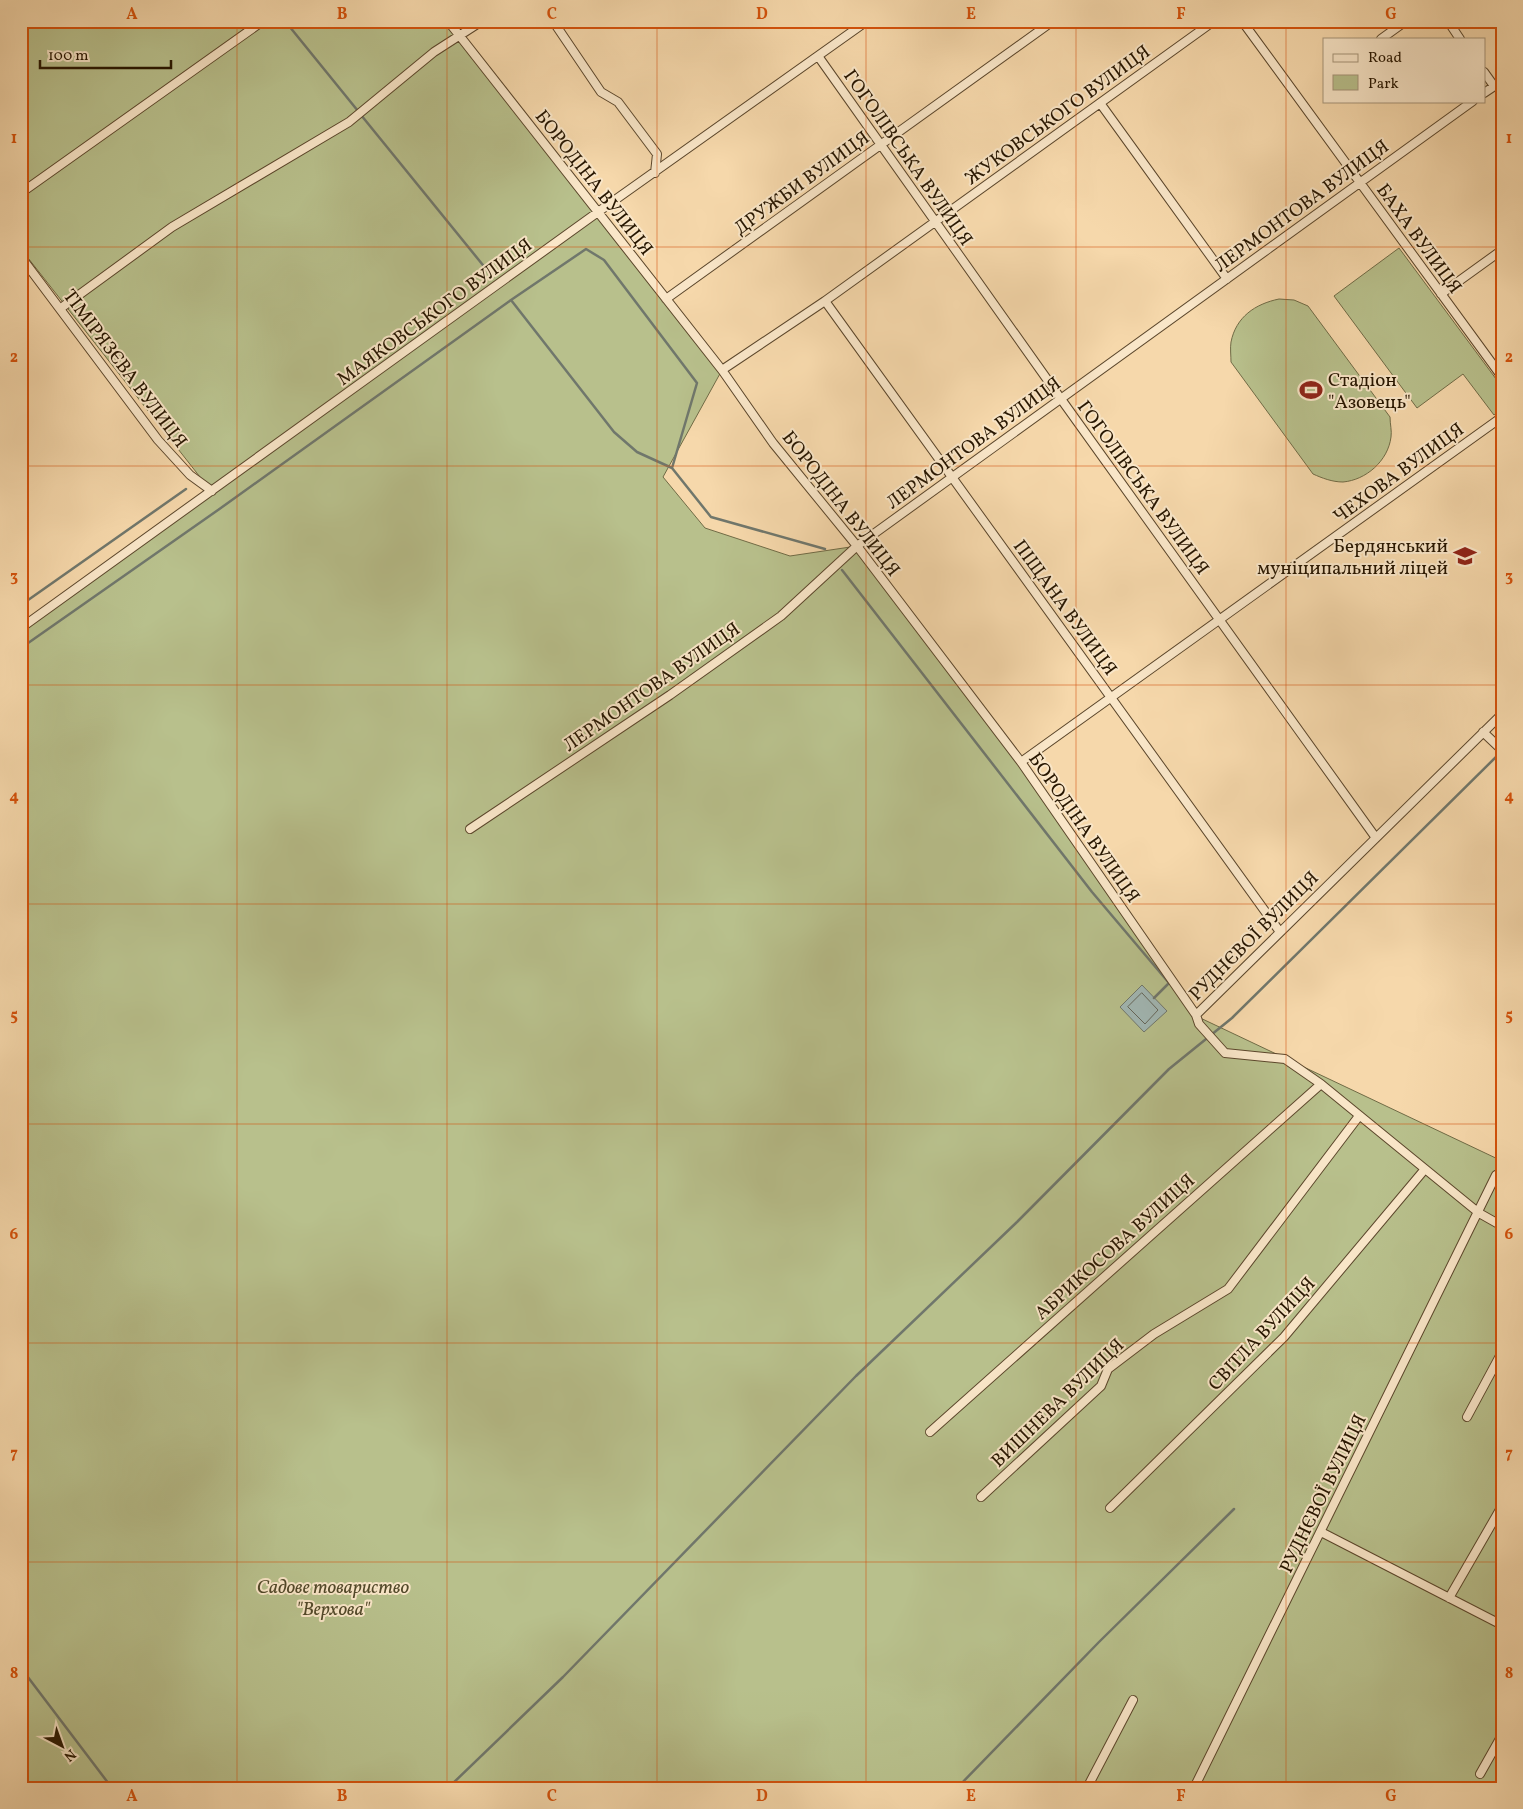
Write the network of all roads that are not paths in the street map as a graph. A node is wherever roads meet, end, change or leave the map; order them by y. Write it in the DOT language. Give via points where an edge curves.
graph roads {
  1 [pos="264,21"];
  2 [pos="448,21"];
  3 [pos="482,21"];
  4 [pos="553,21"];
  5 [pos="867,21"];
  6 [pos="1053,21"];
  7 [pos="1214,21"];
  8 [pos="1242,21"];
  9 [pos="1406,21"];
  10 [pos="1448,21"];
  11 [pos="460,36"];
  12 [pos="1382,38"];
  13 [pos="1459,38"];
  14 [pos="818,56"];
  15 [pos="1486,75"];
  16 [pos="1502,81"];
  17 [pos="1494,86"];
  18 [pos="1486,92"];
  19 [pos="1472,102"];
  20 [pos="1100,103"];
  21 [pos="881,145"];
  22 [pos="655,173"];
  23 [pos="1360,183"];
  24 [pos="21,193"];
  25 [pos="598,212"];
  26 [pos="935,222"];
  27 [pos="1502,250"];
  28 [pos="21,257"];
  29 [pos="1227,279"];
  30 [pos="1441,294"];
  31 [pos="666,299"];
  32 [pos="825,301"];
  33 [pos="61,308"];
  34 [pos="722,370"];
  35 [pos="1502,377"];
  36 [pos="1060,399"];
  37 [pos="1502,417"];
  38 [pos="953,477"];
  39 [pos="212,492"];
  40 [pos="857,546"];
  41 [pos="1219,620"];
  42 [pos="21,628"];
  43 [pos="1111,698"];
  44 [pos="1502,714"];
  45 [pos="1483,732"];
  46 [pos="1499,748"];
  47 [pos="1021,762"];
  48 [pos="470,829"];
  49 [pos="1376,838"];
  50 [pos="1280,932"];
  51 [pos="1196,1014"];
  52 [pos="1321,1084"];
  53 [pos="1359,1116"];
  54 [pos="1425,1169"];
  55 [pos="1502,1172"];
  56 [pos="1478,1214"];
  57 [pos="1502,1226"];
  58 [pos="1502,1352"];
  59 [pos="1467,1417"];
  60 [pos="930,1432"];
  61 [pos="980,1498"];
  62 [pos="1502,1506"];
  63 [pos="1110,1508"];
  64 [pos="1321,1532"];
  65 [pos="1449,1598"];
  66 [pos="1502,1625"];
  67 [pos="1133,1700"];
  68 [pos="1502,1736"];
  69 [pos="1480,1774"];
  70 [pos="1086,1788"];
  71 [pos="1194,1788"];
  1 -- 24 [label="street"];
  2 -- 11 [label="street, БОРОДІНА ВУЛИЦЯ"];
  3 -- 11 [label="street"];
  4 -- 22 [label="street" via="601,92 618,102 656,154"];
  5 -- 14 [label="street, МАЯКОВСЬКОГО ВУЛИЦЯ"];
  6 -- 21 [label="street, ДРУЖБИ ВУЛИЦЯ"];
  7 -- 20 [label="street, ЖУКОВСЬКОГО ВУЛИЦЯ"];
  8 -- 23 [label="street, БАХА ВУЛИЦЯ"];
  9 -- 12 [label="street"];
  10 -- 13 [label="street"];
  11 -- 25 [label="street, БОРОДІНА ВУЛИЦЯ"];
  11 -- 33 [label="street" via="434,52 349,122 172,227"];
  14 -- 21 [label="street, ГОГОЛІВСЬКА ВУЛИЦЯ"];
  14 -- 22 [label="street, МАЯКОВСЬКОГО ВУЛИЦЯ"];
  15 -- 17 [label="street"];
  16 -- 17 [label="street"];
  17 -- 18 [label="street"];
  19 -- 23 [label="street, ЛЕРМОНТОВА ВУЛИЦЯ"];
  20 -- 26 [label="street, ЖУКОВСЬКОГО ВУЛИЦЯ"];
  20 -- 29 [label="street"];
  21 -- 26 [label="street, ГОГОЛІВСЬКА ВУЛИЦЯ"];
  21 -- 31 [label="street, ДРУЖБИ ВУЛИЦЯ"];
  22 -- 25 [label="street, МАЯКОВСЬКОГО ВУЛИЦЯ"];
  23 -- 29 [label="street, ЛЕРМОНТОВА ВУЛИЦЯ"];
  23 -- 30 [label="street, БАХА ВУЛИЦЯ"];
  25 -- 31 [label="street, БОРОДІНА ВУЛИЦЯ"];
  25 -- 39 [label="street, МАЯКОВСЬКОГО ВУЛИЦЯ"];
  26 -- 32 [label="street, ЖУКОВСЬКОГО ВУЛИЦЯ"];
  26 -- 36 [label="street, ГОГОЛІВСЬКА ВУЛИЦЯ"];
  27 -- 30 [label="street"];
  28 -- 33 [label="street, ТІМІРЯЗЄВА ВУЛИЦЯ"];
  29 -- 36 [label="street, ЛЕРМОНТОВА ВУЛИЦЯ"];
  30 -- 35 [label="street, БАХА ВУЛИЦЯ"];
  31 -- 34 [label="street, БОРОДІНА ВУЛИЦЯ"];
  32 -- 34 [label="street, ЖУКОВСЬКОГО ВУЛИЦЯ"];
  32 -- 38 [label="street, ПІЩАНА ВУЛИЦЯ"];
  33 -- 39 [label="street, ТІМІРЯЗЄВА ВУЛИЦЯ" via="158,440 190,476"];
  34 -- 40 [label="street, БОРОДІНА ВУЛИЦЯ" via="772,443"];
  36 -- 38 [label="street, ЛЕРМОНТОВА ВУЛИЦЯ"];
  36 -- 41 [label="street, ГОГОЛІВСЬКА ВУЛИЦЯ"];
  37 -- 41 [label="street, ЧЕХОВА ВУЛИЦЯ"];
  38 -- 40 [label="street, ЛЕРМОНТОВА ВУЛИЦЯ"];
  38 -- 43 [label="street, ПІЩАНА ВУЛИЦЯ"];
  39 -- 42 [label="street, МАЯКОВСЬКОГО ВУЛИЦЯ"];
  40 -- 47 [label="street, БОРОДІНА ВУЛИЦЯ"];
  40 -- 48 [label="street, ЛЕРМОНТОВА ВУЛИЦЯ" via="781,616"];
  41 -- 43 [label="street, ЧЕХОВА ВУЛИЦЯ"];
  41 -- 49 [label="street, ГОГОЛІВСЬКА ВУЛИЦЯ"];
  43 -- 47 [label="street, ЧЕХОВА ВУЛИЦЯ"];
  43 -- 50 [label="street, ПІЩАНА ВУЛИЦЯ"];
  44 -- 45 [label="street, РУДНЄВОЇ ВУЛИЦЯ"];
  45 -- 46 [label="street"];
  45 -- 49 [label="street, РУДНЄВОЇ ВУЛИЦЯ"];
  47 -- 51 [label="street, БОРОДІНА ВУЛИЦЯ"];
  49 -- 50 [label="street, РУДНЄВОЇ ВУЛИЦЯ"];
  50 -- 51 [label="street, РУДНЄВОЇ ВУЛИЦЯ"];
  51 -- 52 [label="street, РУДНЄВОЇ ВУЛИЦЯ" via="1199,1024 1225,1053 1285,1059"];
  52 -- 53 [label="street, РУДНЄВОЇ ВУЛИЦЯ"];
  52 -- 60 [label="street, АБРИКОСОВА ВУЛИЦЯ"];
  53 -- 54 [label="street, РУДНЄВОЇ ВУЛИЦЯ"];
  53 -- 61 [label="street, ВИШНЕВА ВУЛИЦЯ" via="1228,1289 1154,1334 1108,1369 1101,1386"];
  54 -- 56 [label="street, РУДНЄВОЇ ВУЛИЦЯ"];
  54 -- 63 [label="street, СВІТЛА ВУЛИЦЯ" via="1284,1337"];
  55 -- 56 [label="street, РУДНЄВОЇ ВУЛИЦЯ" via="1496,1175"];
  56 -- 57 [label="street"];
  56 -- 64 [label="street, РУДНЄВОЇ ВУЛИЦЯ"];
  58 -- 59 [label="street"];
  62 -- 65 [label="street"];
  64 -- 65 [label="street"];
  64 -- 71 [label="street, РУДНЄВОЇ ВУЛИЦЯ"];
  65 -- 66 [label="street"];
  67 -- 70 [label="street"];
  68 -- 69 [label="street"];
}
